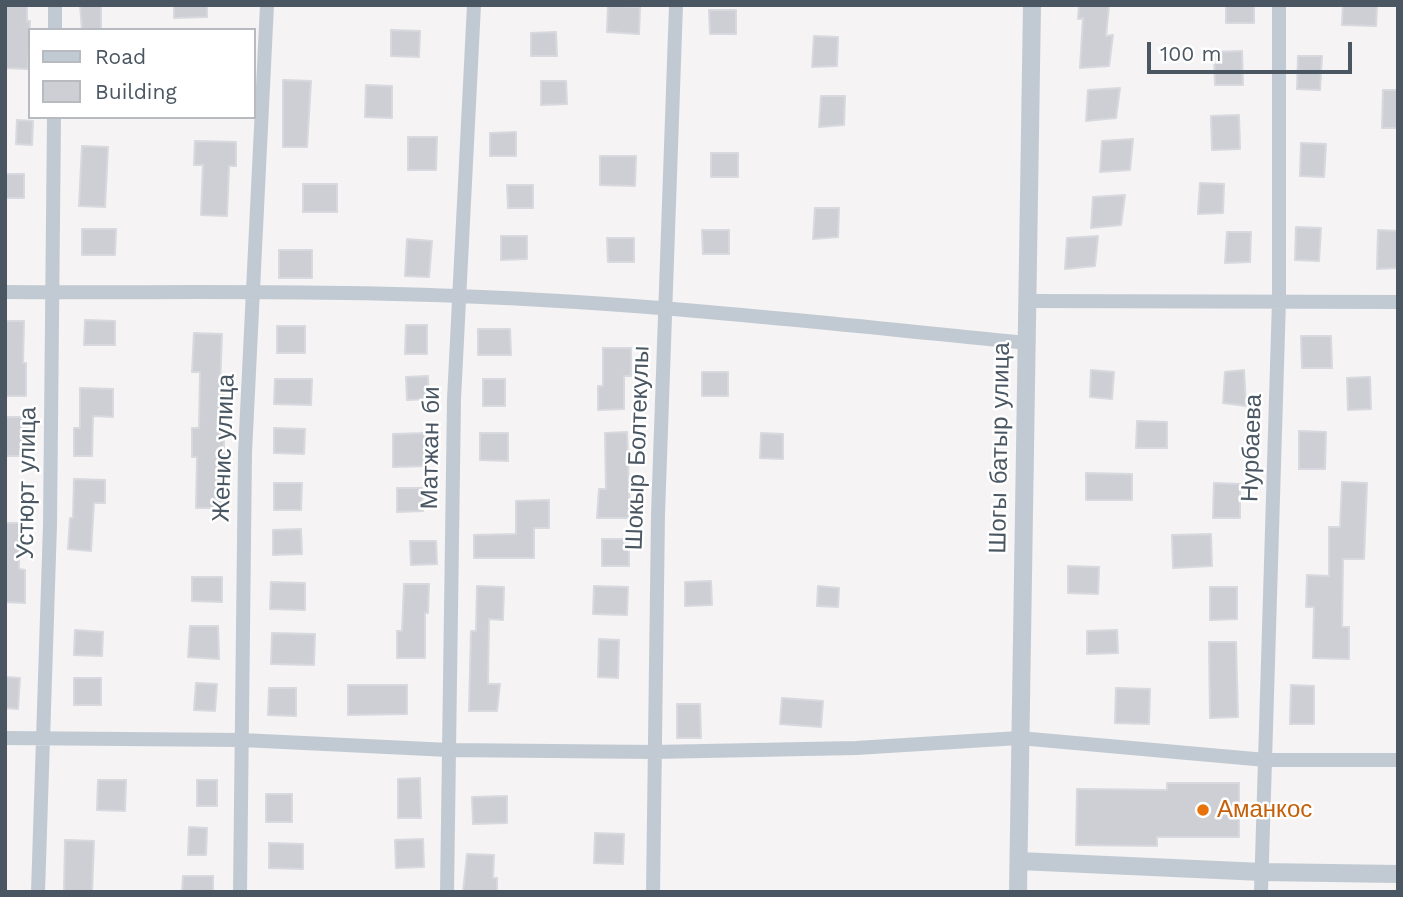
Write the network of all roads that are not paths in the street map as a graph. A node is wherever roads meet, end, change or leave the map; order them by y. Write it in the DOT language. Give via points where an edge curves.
graph roads {
  1 [pos="55,5"];
  2 [pos="267,5"];
  3 [pos="474,5"];
  4 [pos="676,5"];
  5 [pos="1032,5"];
  6 [pos="1279,5"];
  7 [pos="55,28"];
  8 [pos="54,119"];
  9 [pos="253,291"];
  10 [pos="5,292"];
  11 [pos="52,292"];
  12 [pos="460,296"];
  13 [pos="1279,300"];
  14 [pos="1028,301"];
  15 [pos="1398,302"];
  16 [pos="666,307"];
  17 [pos="1027,343"];
  18 [pos="43,737"];
  19 [pos="5,738"];
  20 [pos="1019,738"];
  21 [pos="242,740"];
  22 [pos="449,750"];
  23 [pos="654,752"];
  24 [pos="1266,760"];
  25 [pos="1398,760"];
  26 [pos="1019,861"];
  27 [pos="1262,872"];
  28 [pos="1398,874"];
  29 [pos="38,892"];
  30 [pos="240,892"];
  31 [pos="447,892"];
  32 [pos="653,892"];
  33 [pos="1018,892"];
  34 [pos="1261,892"];
  1 -- 7 [label="street"];
  2 -- 9 [label="street, Женис улица"];
  3 -- 12 [label="street, Матжан би"];
  4 -- 16 [label="street, Шокыр Болтекулы"];
  5 -- 14 [label="street, Шогы батыр улица"];
  6 -- 13 [label="street, Нурбаева"];
  8 -- 11 [label="street, Устюрт улица"];
  9 -- 11 [label="street"];
  9 -- 12 [label="street"];
  9 -- 21 [label="street, Женис улица"];
  10 -- 11 [label="street"];
  11 -- 18 [label="street, Устюрт улица"];
  12 -- 16 [label="street"];
  12 -- 22 [label="street, Матжан би" via="454,399"];
  13 -- 14 [label="street"];
  13 -- 15 [label="street"];
  13 -- 24 [label="street, Нурбаева"];
  14 -- 17 [label="street, Шогы батыр улица"];
  16 -- 17 [label="street"];
  16 -- 23 [label="street, Шокыр Болтекулы"];
  17 -- 20 [label="street, Шогы батыр улица"];
  18 -- 19 [label="street"];
  18 -- 21 [label="street"];
  18 -- 29 [label="street, Устюрт улица"];
  20 -- 23 [label="street" via="856,748"];
  20 -- 24 [label="street"];
  20 -- 26 [label="street, Шогы батыр улица"];
  21 -- 22 [label="street"];
  21 -- 30 [label="street, Женис улица"];
  22 -- 23 [label="street"];
  22 -- 31 [label="street, Матжан би"];
  23 -- 32 [label="street, Шокыр Болтекулы"];
  24 -- 25 [label="street"];
  24 -- 27 [label="street, Нурбаева"];
  26 -- 27 [label="street"];
  26 -- 33 [label="street, Шогы батыр улица"];
  27 -- 28 [label="street"];
  27 -- 34 [label="street, Нурбаева"];
}
